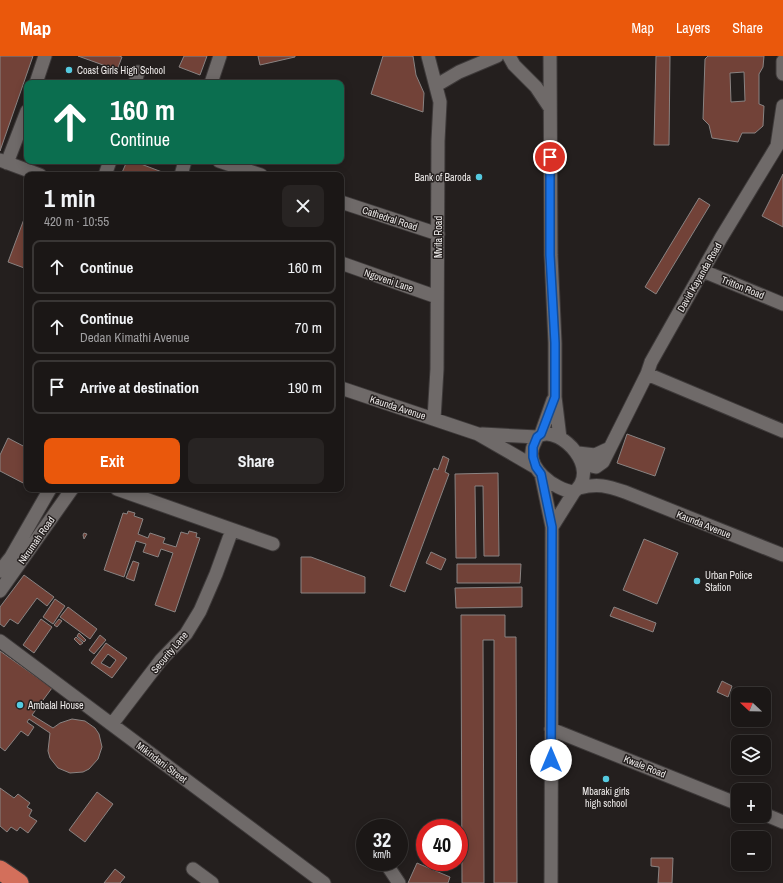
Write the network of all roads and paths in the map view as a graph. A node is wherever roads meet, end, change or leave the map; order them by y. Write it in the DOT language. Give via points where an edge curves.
graph roads {
  1 [pos="45,56"];
  2 [pos="220,56"];
  3 [pos="428,56"];
  4 [pos="497,56"];
  5 [pos="509,56"];
  6 [pos="550,61"];
  7 [pos="783,61"];
  8 [pos="783,74"];
  9 [pos="528,79"];
  10 [pos="37,80"];
  11 [pos="212,80"];
  12 [pos="437,85"];
  13 [pos="783,106"];
  14 [pos="550,108"];
  15 [pos="24,117"];
  16 [pos="780,147"];
  17 [pos="3,161"];
  18 [pos="228,164"];
  19 [pos="32,172"];
  20 [pos="252,172"];
  21 [pos="344,203"];
  22 [pos="438,234"];
  23 [pos="344,264"];
  24 [pos="703,271"];
  25 [pos="437,297"];
  26 [pos="783,304"];
  27 [pos="647,374"];
  28 [pos="344,389"];
  29 [pos="555,397"];
  30 [pos="434,419"];
  31 [pos="783,431"];
  32 [pos="478,434"];
  33 [pos="539,436"];
  34 [pos="560,438"];
  35 [pos="581,461"];
  36 [pos="538,470"];
  37 [pos="577,490"];
  38 [pos="48,492"];
  39 [pos="66,492"];
  40 [pos="125,492"];
  41 [pos="625,492"];
  42 [pos="552,527"];
  43 [pos="232,530"];
  44 [pos="273,544"];
  45 [pos="783,556"];
  46 [pos="0,571"];
  47 [pos="0,591"];
  48 [pos="0,641"];
  49 [pos="112,724"];
  50 [pos="551,729"];
  51 [pos="731,801"];
  52 [pos="771,817"];
  53 [pos="783,822"];
  54 [pos="193,869"];
  55 [pos="391,871"];
  56 [pos="1,872"];
  57 [pos="318,881"];
  58 [pos="19,883"];
  59 [pos="212,883"];
  60 [pos="399,883"];
  61 [pos="551,883"];
  1 -- 10 [label="street"];
  2 -- 11 [label="street"];
  3 -- 12 [label="street, Mvita Road"];
  4 -- 12 [label="street" via="459,72"];
  5 -- 9 [label="street"];
  6 -- 9 [label="street" via="544,73"];
  6 -- 14 [label="street"];
  7 -- 8 [label="street"];
  9 -- 14 [label="street"];
  12 -- 22 [label="street, Mvita Road" via="440,102"];
  13 -- 16 [label="street, David Kayanda Road"];
  14 -- 29 [label="street" via="550,255"];
  15 -- 17 [label="street"];
  16 -- 24 [label="street, David Kayanda Road"];
  17 -- 19 [label="street"];
  18 -- 20 [label="street"];
  21 -- 22 [label="street, Cathedral Road"];
  22 -- 25 [label="street, Mvita Road"];
  23 -- 25 [label="street, Ngoveni Lane"];
  24 -- 26 [label="street, Tritton Road"];
  24 -- 27 [label="street, David Kayanda Road" via="651,362"];
  25 -- 30 [label="street, Mvita Road"];
  27 -- 31 [label="street"];
  27 -- 35 [label="street, David Kayanda Road" via="610,448"];
  28 -- 30 [label="street, Kaunda Avenue"];
  29 -- 33 [label="street"];
  29 -- 34 [label="street"];
  30 -- 32 [label="street, Kaunda Avenue"];
  32 -- 33 [label="street"];
  32 -- 36 [label="street"];
  33 -- 34 [label="street" via="550,434"];
  33 -- 36 [label="street" via="533,447 533,457"];
  34 -- 35 [label="street"];
  35 -- 37 [label="street" via="583,479"];
  35 -- 41 [label="street"];
  36 -- 37 [label="street" via="559,489"];
  36 -- 42 [label="street"];
  37 -- 41 [label="street" via="592,484"];
  37 -- 42 [label="street"];
  38 -- 46 [label="street, Nkrumah Road" via="11,557"];
  39 -- 47 [label="street, Nkrumah Road"];
  40 -- 43 [label="street"];
  41 -- 45 [label="street, Kaunda Avenue"];
  42 -- 50 [label="street"];
  43 -- 44 [label="street"];
  43 -- 49 [label="street, Security Lane" via="200,611 186,634 161,660"];
  48 -- 49 [label="street, Mikindani Street"];
  49 -- 57 [label="street, Mikindani Street"];
  50 -- 51 [label="street, Kwale Road"];
  50 -- 61 [label="street"];
  52 -- 53 [label="street"];
  54 -- 59 [label="street"];
  55 -- 60 [label="street"];
  56 -- 58 [label="highway"];
}
